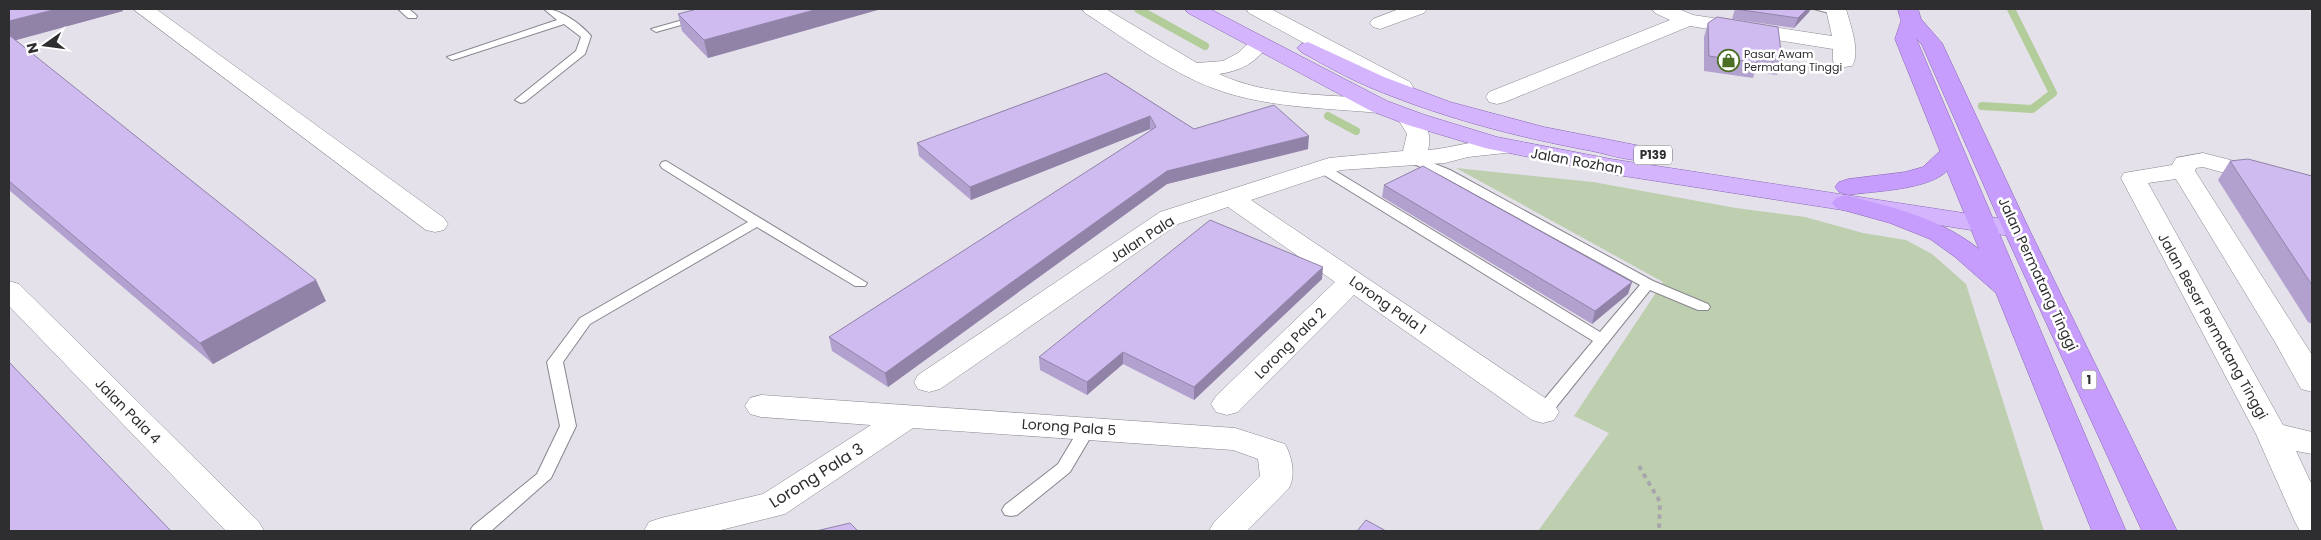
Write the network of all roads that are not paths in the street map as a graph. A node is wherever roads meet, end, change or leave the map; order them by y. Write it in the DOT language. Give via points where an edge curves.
graph roads {
  1 [pos="143,9"];
  2 [pos="403,9"];
  3 [pos="548,9"];
  4 [pos="733,9"];
  5 [pos="1092,9"];
  6 [pos="1195,9"];
  7 [pos="1231,9"];
  8 [pos="1256,9"];
  9 [pos="1417,9"];
  10 [pos="1662,9"];
  11 [pos="1831,10"];
  12 [pos="1910,15"];
  13 [pos="412,16"];
  14 [pos="567,20"];
  15 [pos="1688,20"];
  16 [pos="1380,23"];
  17 [pos="656,29"];
  18 [pos="1259,44"];
  19 [pos="452,57"];
  20 [pos="1194,70"];
  21 [pos="1497,97"];
  22 [pos="521,100"];
  23 [pos="1435,105"];
  24 [pos="1379,106"];
  25 [pos="1410,119"];
  26 [pos="1506,147"];
  27 [pos="1952,153"];
  28 [pos="1413,159"];
  29 [pos="666,165"];
  30 [pos="2184,167"];
  31 [pos="1320,168"];
  32 [pos="2312,189"];
  33 [pos="1847,195"];
  34 [pos="1232,198"];
  35 [pos="1978,215"];
  36 [pos="2012,220"];
  37 [pos="757,222"];
  38 [pos="435,224"];
  39 [pos="1352,281"];
  40 [pos="860,283"];
  41 [pos="1648,284"];
  42 [pos="9,290"];
  43 [pos="2012,294"];
  44 [pos="1703,307"];
  45 [pos="1602,340"];
  46 [pos="2301,346"];
  47 [pos="929,382"];
  48 [pos="2312,382"];
  49 [pos="1227,404"];
  50 [pos="761,406"];
  51 [pos="1543,412"];
  52 [pos="907,416"];
  53 [pos="1088,428"];
  54 [pos="2272,434"];
  55 [pos="2312,443"];
  56 [pos="1011,510"];
  57 [pos="2312,522"];
  58 [pos="247,531"];
  59 [pos="479,531"];
  60 [pos="661,531"];
  61 [pos="1226,531"];
  62 [pos="2109,531"];
  63 [pos="2160,531"];
  1 -- 38 [label="street"];
  2 -- 13 [label="lane"];
  3 -- 14 [label="lane"];
  4 -- 17 [label="lane"];
  5 -- 20 [label="street"];
  6 -- 18 [label="main road, Jalan Rozhan / P139"];
  7 -- 23 [label="main road, Jalan Rozhan / P139" via="1375,82"];
  8 -- 23 [label="street"];
  9 -- 16 [label="street"];
  10 -- 15 [label="street"];
  11 -- 15 [label="street" via="1844,53"];
  12 -- 27 [label="highway, Jalan Permatang Tinggi / 1" via="1905,39"];
  12 -- 36 [label="highway, Jalan Permatang Tinggi / 1" via="1932,43"];
  14 -- 19 [label="lane"];
  14 -- 22 [label="lane" via="586,36 580,52"];
  15 -- 21 [label="street"];
  18 -- 20 [label="street" via="1242,62"];
  18 -- 24 [label="main road, Jalan Rozhan / P139"];
  20 -- 24 [label="street" via="1232,87 1257,93"];
  23 -- 33 [label="main road, Jalan Rozhan / P139" via="1523,130"];
  24 -- 25 [label="main road, Jalan Rozhan / P139"];
  25 -- 26 [label="main road, Jalan Rozhan / P139"];
  25 -- 28 [label="street" via="1419,131 1420,140"];
  26 -- 28 [label="street, Jalan Pala"];
  26 -- 33 [label="main road, Jalan Rozhan / P139" via="1581,163"];
  27 -- 33 [label="highway" via="1932,172"];
  27 -- 35 [label="highway, Jalan Permatang Tinggi / 1"];
  28 -- 31 [label="street, Jalan Pala" via="1354,161"];
  28 -- 41 [label="lane" via="1446,173"];
  29 -- 37 [label="lane"];
  30 -- 32 [label="street" via="2203,160"];
  30 -- 46 [label="street"];
  30 -- 54 [label="street, Jalan Besar Permatang Tinggi" via="2132,178"];
  31 -- 34 [label="street, Jalan Pala"];
  31 -- 45 [label="lane"];
  33 -- 35 [label="main road, Jalan Rozhan / P139"];
  33 -- 43 [label="highway" via="1949,239"];
  34 -- 39 [label="street, Lorong Pala 1"];
  34 -- 47 [label="street, Jalan Pala" via="1169,218"];
  35 -- 36 [label="main road, Jalan Rozhan / P139"];
  35 -- 43 [label="highway, Jalan Permatang Tinggi / 1"];
  36 -- 63 [label="highway, Jalan Permatang Tinggi / 1"];
  37 -- 40 [label="lane"];
  37 -- 59 [label="lane" via="584,321 555,362 568,426 543,478"];
  39 -- 49 [label="street, Lorong Pala 2"];
  39 -- 51 [label="street, Lorong Pala 1"];
  41 -- 44 [label="lane"];
  41 -- 45 [label="lane"];
  42 -- 58 [label="street, Jalan Pala 4"];
  43 -- 62 [label="highway, Jalan Permatang Tinggi / 1"];
  45 -- 51 [label="lane"];
  46 -- 48 [label="street"];
  50 -- 52 [label="street, Lorong Pala 5"];
  52 -- 53 [label="street, Lorong Pala 5"];
  52 -- 60 [label="street, Lorong Pala 3" via="773,505"];
  53 -- 56 [label="lane" via="1064,468"];
  53 -- 61 [label="street, Lorong Pala 5" via="1235,439 1274,452 1278,479"];
  54 -- 55 [label="street"];
  54 -- 57 [label="street, Jalan Besar Permatang Tinggi"];
}
